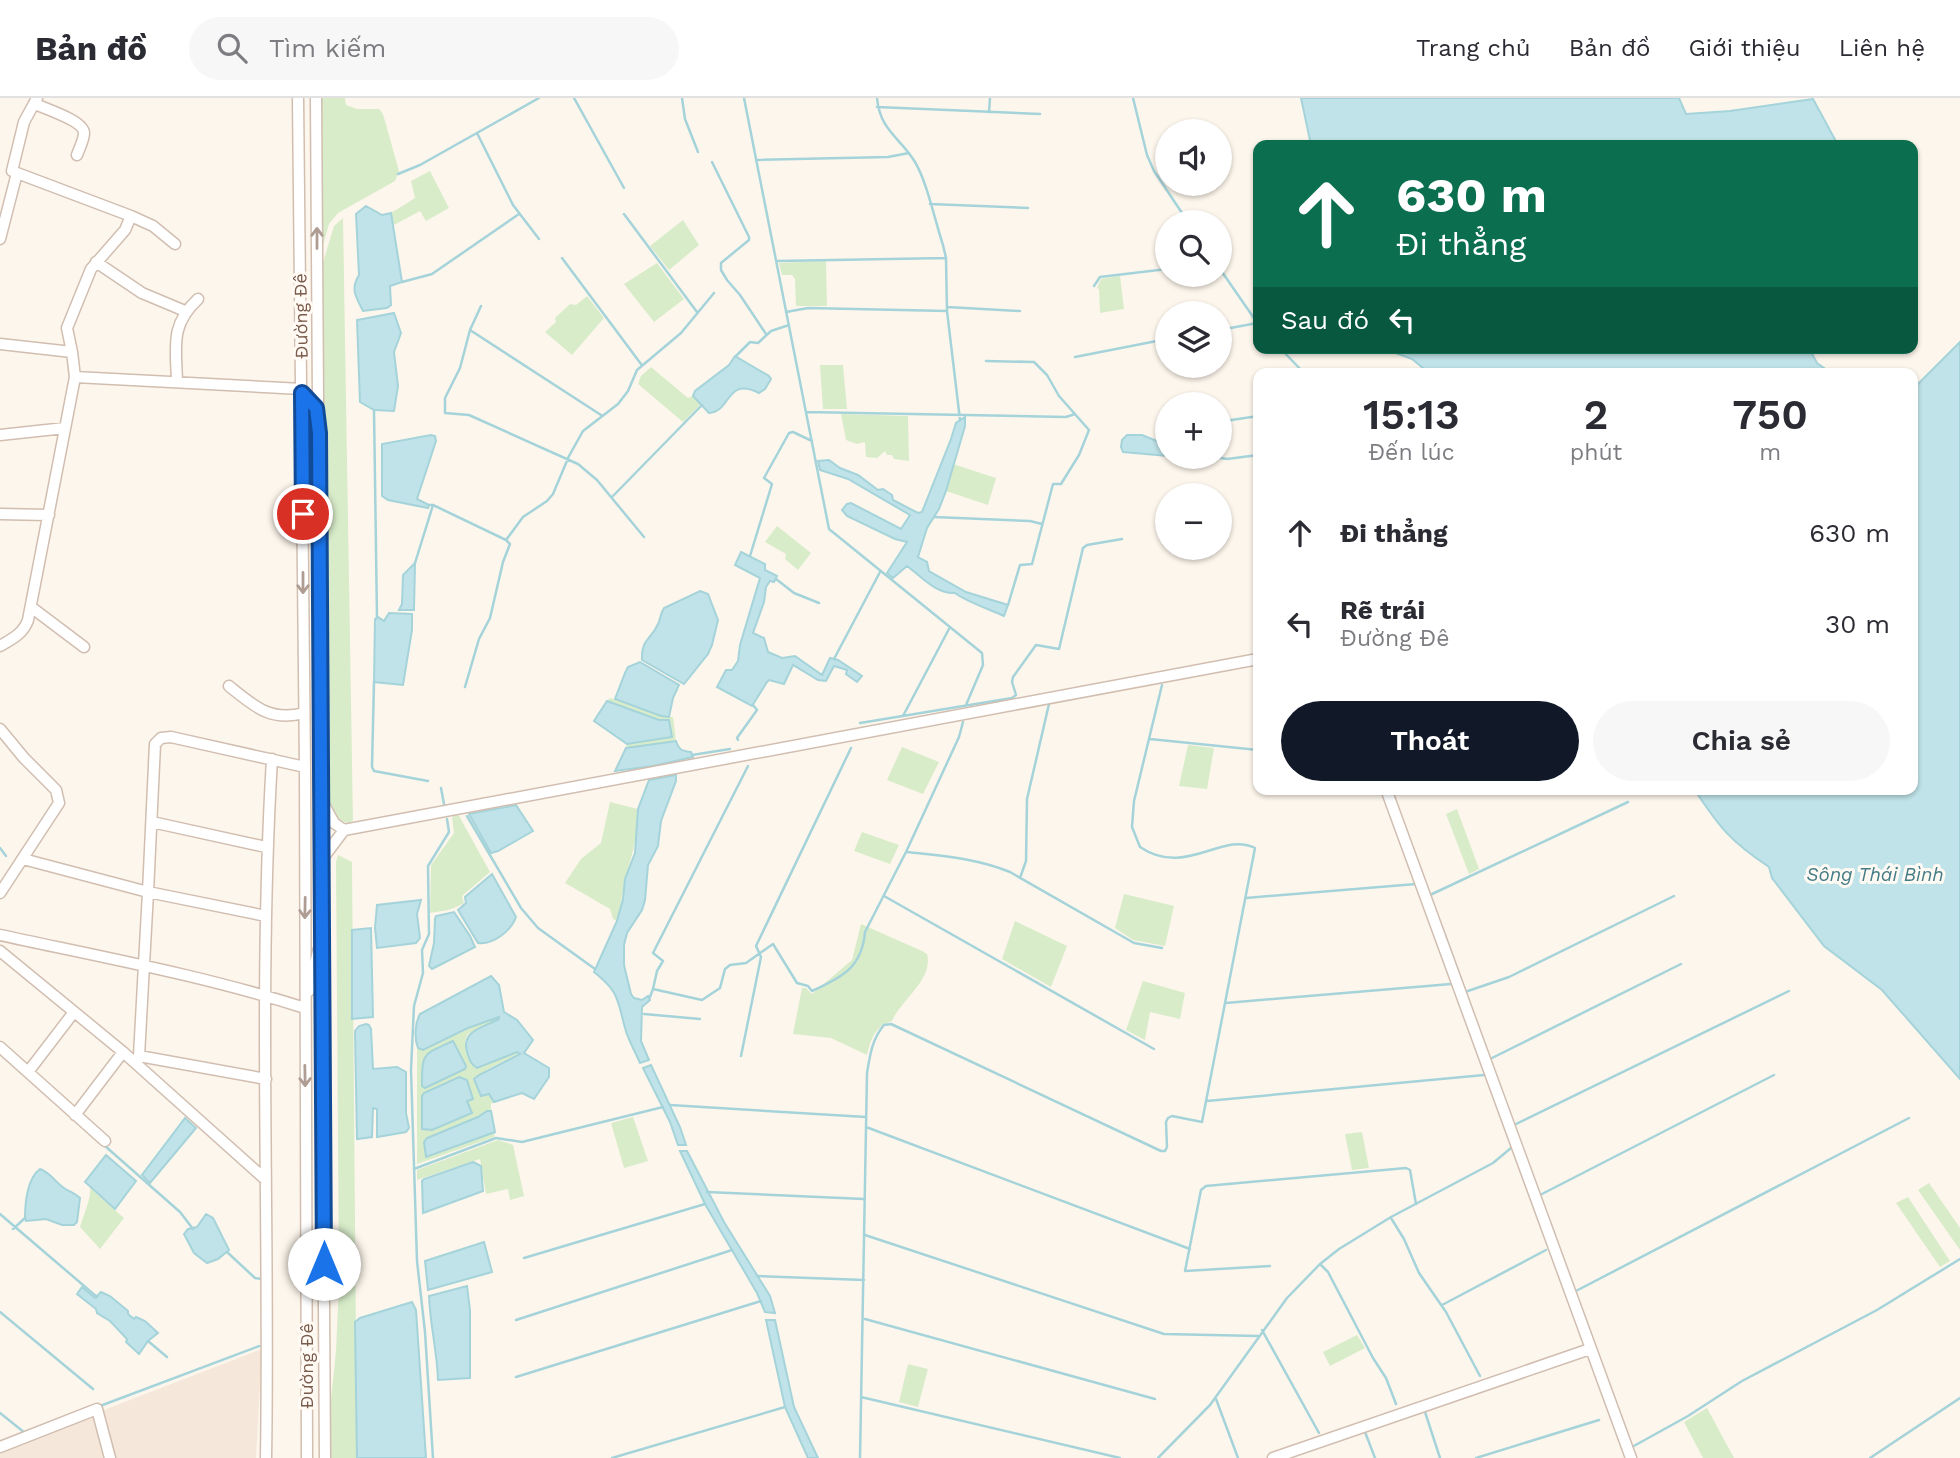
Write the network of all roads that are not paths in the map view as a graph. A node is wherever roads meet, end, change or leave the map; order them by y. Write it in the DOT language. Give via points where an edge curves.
graph roads {
  1 [pos="298,98"];
  2 [pos="316,98"];
  3 [pos="36,101"];
  4 [pos="77,155"];
  5 [pos="0,167"];
  6 [pos="14,172"];
  7 [pos="131,216"];
  8 [pos="0,239"];
  9 [pos="175,244"];
  10 [pos="96,262"];
  11 [pos="198,299"];
  12 [pos="185,311"];
  13 [pos="0,344"];
  14 [pos="72,352"];
  15 [pos="319,368"];
  16 [pos="75,377"];
  17 [pos="177,382"];
  18 [pos="302,391"];
  19 [pos="65,428"];
  20 [pos="319,433"];
  21 [pos="0,435"];
  22 [pos="0,514"];
  23 [pos="49,515"];
  24 [pos="31,607"];
  25 [pos="0,646"];
  26 [pos="84,647"];
  27 [pos="1253,660"];
  28 [pos="229,686"];
  29 [pos="304,713"];
  30 [pos="0,729"];
  31 [pos="272,759"];
  32 [pos="305,767"];
  33 [pos="1388,795"];
  34 [pos="321,798"];
  35 [pos="152,822"];
  36 [pos="344,830"];
  37 [pos="266,847"];
  38 [pos="23,859"];
  39 [pos="320,862"];
  40 [pos="148,892"];
  41 [pos="0,893"];
  42 [pos="266,916"];
  43 [pos="322,933"];
  44 [pos="0,935"];
  45 [pos="0,951"];
  46 [pos="145,967"];
  47 [pos="265,995"];
  48 [pos="305,1008"];
  49 [pos="74,1012"];
  50 [pos="0,1047"];
  51 [pos="123,1052"];
  52 [pos="136,1059"];
  53 [pos="28,1072"];
  54 [pos="266,1079"];
  55 [pos="75,1115"];
  56 [pos="105,1141"];
  57 [pos="266,1181"];
  58 [pos="1590,1349"];
  59 [pos="0,1447"];
  60 [pos="110,1458"];
  61 [pos="266,1458"];
  62 [pos="307,1458"];
  63 [pos="325,1458"];
  64 [pos="1273,1458"];
  65 [pos="1631,1458"];
  1 -- 18 [label="street, Đường Đê"];
  15 -- 2 [label="street, Đường Đê, one-way"];
  3 -- 4 [label="street" via="83,128"];
  3 -- 6 [label="street" via="24,121"];
  5 -- 6 [label="street"];
  6 -- 7 [label="street"];
  6 -- 8 [label="street"];
  7 -- 9 [label="street"];
  7 -- 10 [label="street" via="125,230"];
  10 -- 12 [label="street" via="142,293"];
  10 -- 14 [label="street" via="67,328"];
  11 -- 12 [label="street"];
  12 -- 17 [label="street" via="176,335"];
  13 -- 14 [label="street"];
  14 -- 16 [label="street"];
  15 -- 18 [label="street"];
  15 -- 20 [label="street, Đường Đê"];
  16 -- 17 [label="street"];
  16 -- 19 [label="street"];
  17 -- 18 [label="street"];
  18 -- 20 [label="street" via="316,408"];
  18 -- 29 [label="street, Đường Đê, one-way"];
  19 -- 21 [label="street"];
  19 -- 23 [label="street"];
  20 -- 34 [label="street, Đường Đê"];
  22 -- 23 [label="street"];
  23 -- 24 [label="street"];
  24 -- 25 [label="street" via="25,627"];
  24 -- 26 [label="street"];
  27 -- 36 [label="street"];
  28 -- 29 [label="street" via="268,713 280,717"];
  29 -- 32 [label="street, Đường Đê"];
  30 -- 38 [label="street" via="59,796 56,809"];
  31 -- 32 [label="street"];
  31 -- 35 [label="street" via="161,738 153,753"];
  31 -- 37 [label="street"];
  32 -- 48 [label="street, Đường Đê, one-way"];
  33 -- 58 [label="street"];
  34 -- 36 [label="street"];
  34 -- 39 [label="street, Đường Đê"];
  35 -- 37 [label="street"];
  35 -- 40 [label="street"];
  36 -- 39 [label="street"];
  37 -- 42 [label="street"];
  38 -- 40 [label="street"];
  38 -- 41 [label="street"];
  39 -- 43 [label="street, Đường Đê"];
  40 -- 42 [label="street"];
  40 -- 46 [label="street"];
  42 -- 47 [label="street"];
  43 -- 48 [label="street"];
  43 -- 63 [label="street, Đường Đê"];
  44 -- 46 [label="street"];
  45 -- 49 [label="street"];
  46 -- 47 [label="street"];
  46 -- 52 [label="street"];
  47 -- 48 [label="street"];
  47 -- 54 [label="street"];
  48 -- 62 [label="street, Đường Đê, one-way"];
  49 -- 51 [label="street"];
  49 -- 53 [label="street"];
  50 -- 53 [label="street"];
  51 -- 52 [label="street"];
  51 -- 55 [label="street"];
  52 -- 54 [label="street"];
  52 -- 57 [label="street"];
  53 -- 55 [label="street"];
  54 -- 57 [label="street"];
  55 -- 56 [label="street"];
  57 -- 61 [label="street"];
  58 -- 64 [label="street"];
  58 -- 65 [label="street"];
  59 -- 60 [label="street" via="97,1409"];
}
